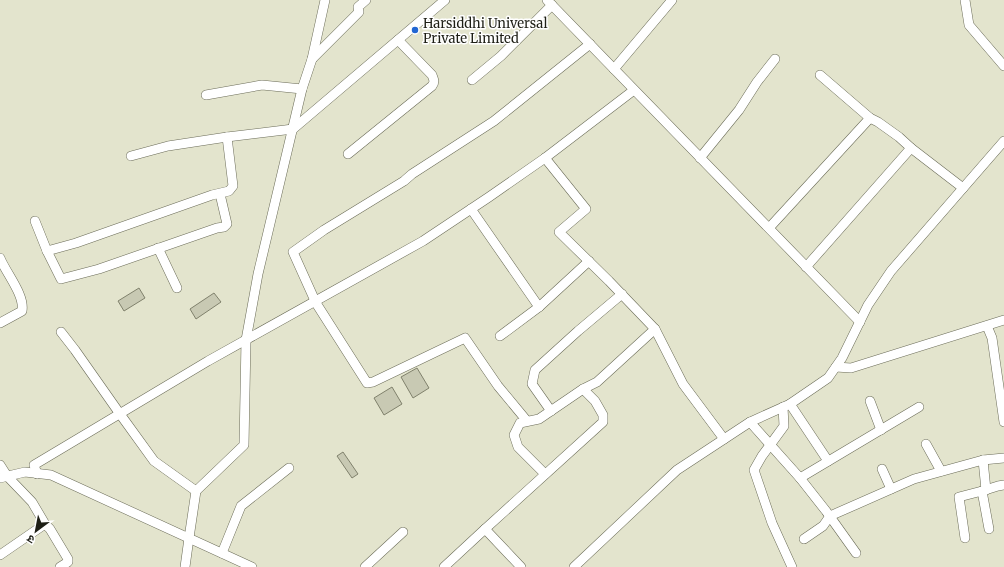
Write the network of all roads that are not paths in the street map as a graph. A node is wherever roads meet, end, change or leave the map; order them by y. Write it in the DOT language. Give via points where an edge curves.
graph roads {
  1 [pos="325,0"];
  2 [pos="366,0"];
  3 [pos="445,0"];
  4 [pos="672,0"];
  5 [pos="965,0"];
  6 [pos="552,3"];
  7 [pos="398,40"];
  8 [pos="590,44"];
  9 [pos="312,59"];
  10 [pos="775,59"];
  11 [pos="1004,66"];
  12 [pos="614,69"];
  13 [pos="820,75"];
  14 [pos="472,80"];
  15 [pos="302,89"];
  16 [pos="634,90"];
  17 [pos="206,95"];
  18 [pos="870,118"];
  19 [pos="293,129"];
  20 [pos="227,137"];
  21 [pos="1004,141"];
  22 [pos="911,148"];
  23 [pos="348,154"];
  24 [pos="131,156"];
  25 [pos="545,158"];
  26 [pos="700,158"];
  27 [pos="962,188"];
  28 [pos="220,194"];
  29 [pos="471,209"];
  30 [pos="35,221"];
  31 [pos="769,228"];
  32 [pos="158,248"];
  33 [pos="47,251"];
  34 [pos="0,258"];
  35 [pos="589,261"];
  36 [pos="806,267"];
  37 [pos="177,288"];
  38 [pos="622,294"];
  39 [pos="315,301"];
  40 [pos="539,308"];
  41 [pos="1004,320"];
  42 [pos="860,322"];
  43 [pos="0,323"];
  44 [pos="987,326"];
  45 [pos="655,329"];
  46 [pos="61,332"];
  47 [pos="500,336"];
  48 [pos="246,340"];
  49 [pos="836,367"];
  50 [pos="583,389"];
  51 [pos="1002,392"];
  52 [pos="870,401"];
  53 [pos="787,405"];
  54 [pos="919,407"];
  55 [pos="551,411"];
  56 [pos="120,414"];
  57 [pos="527,422"];
  58 [pos="750,422"];
  59 [pos="1004,422"];
  60 [pos="881,430"];
  61 [pos="724,439"];
  62 [pos="770,444"];
  63 [pos="926,444"];
  64 [pos="1004,458"];
  65 [pos="983,460"];
  66 [pos="828,461"];
  67 [pos="0,465"];
  68 [pos="289,468"];
  69 [pos="882,469"];
  70 [pos="941,471"];
  71 [pos="37,474"];
  72 [pos="545,474"];
  73 [pos="4,477"];
  74 [pos="800,478"];
  75 [pos="1004,486"];
  76 [pos="891,489"];
  77 [pos="196,491"];
  78 [pos="984,491"];
  79 [pos="830,516"];
  80 [pos="45,524"];
  81 [pos="485,529"];
  82 [pos="989,529"];
  83 [pos="402,532"];
  84 [pos="189,538"];
  85 [pos="965,538"];
  86 [pos="804,539"];
  87 [pos="222,553"];
  88 [pos="856,553"];
  89 [pos="0,554"];
  90 [pos="60,567"];
  91 [pos="185,567"];
  92 [pos="252,567"];
  93 [pos="365,567"];
  94 [pos="444,567"];
  95 [pos="521,567"];
  96 [pos="574,567"];
  97 [pos="792,567"];
  1 -- 9 [label="street"];
  2 -- 9 [label="street" via="358,7 359,12"];
  3 -- 7 [label="street"];
  4 -- 12 [label="street"];
  5 -- 11 [label="street" via="969,25"];
  6 -- 8 [label="street"];
  6 -- 14 [label="street" via="501,56"];
  7 -- 19 [label="street"];
  7 -- 23 [label="street" via="432,75 434,82"];
  8 -- 12 [label="street"];
  8 -- 39 [label="street" via="494,121 293,252"];
  9 -- 15 [label="street"];
  10 -- 26 [label="street" via="739,110"];
  12 -- 16 [label="street"];
  13 -- 18 [label="street"];
  15 -- 17 [label="street" via="262,85"];
  15 -- 19 [label="street"];
  16 -- 25 [label="street"];
  16 -- 26 [label="street"];
  18 -- 22 [label="street"];
  18 -- 31 [label="street"];
  19 -- 20 [label="street"];
  19 -- 48 [label="street" via="258,274"];
  20 -- 24 [label="street" via="168,146"];
  20 -- 28 [label="street" via="233,186 229,191"];
  21 -- 27 [label="street"];
  22 -- 27 [label="street"];
  22 -- 36 [label="street"];
  25 -- 29 [label="street"];
  25 -- 35 [label="street" via="586,209 559,232"];
  26 -- 31 [label="street"];
  27 -- 42 [label="street" via="891,271"];
  28 -- 32 [label="street" via="227,224 224,227"];
  28 -- 33 [label="street"];
  29 -- 39 [label="street" via="423,241"];
  29 -- 40 [label="street"];
  30 -- 33 [label="street"];
  31 -- 36 [label="street"];
  32 -- 33 [label="street" via="61,280"];
  32 -- 37 [label="street"];
  34 -- 43 [label="street" via="19,293 23,306 18,314"];
  35 -- 38 [label="street"];
  35 -- 40 [label="street"];
  36 -- 42 [label="street"];
  38 -- 45 [label="street"];
  38 -- 55 [label="street" via="535,370 532,384"];
  39 -- 48 [label="street"];
  39 -- 57 [label="street" via="367,383 465,338"];
  40 -- 47 [label="street"];
  41 -- 44 [label="street"];
  42 -- 49 [label="street"];
  44 -- 49 [label="street" via="851,368"];
  44 -- 51 [label="street" via="992,338"];
  45 -- 50 [label="street" via="597,382"];
  45 -- 61 [label="street" via="683,384"];
  46 -- 56 [label="street"];
  48 -- 56 [label="street"];
  48 -- 77 [label="street" via="244,445"];
  49 -- 53 [label="street" via="828,378"];
  50 -- 55 [label="street"];
  50 -- 72 [label="street" via="595,400 603,415 603,422"];
  51 -- 59 [label="street"];
  52 -- 60 [label="street"];
  53 -- 58 [label="street"];
  53 -- 62 [label="street" via="784,426"];
  53 -- 66 [label="street"];
  54 -- 60 [label="street"];
  55 -- 57 [label="street" via="540,419"];
  56 -- 71 [label="street" via="34,465"];
  56 -- 77 [label="street" via="154,461"];
  57 -- 72 [label="street" via="520,423 514,435 518,447"];
  58 -- 61 [label="street"];
  58 -- 62 [label="street"];
  60 -- 66 [label="street"];
  61 -- 96 [label="street" via="677,470"];
  62 -- 74 [label="street"];
  62 -- 97 [label="street" via="754,470 772,522"];
  63 -- 70 [label="street"];
  64 -- 65 [label="street"];
  65 -- 70 [label="street"];
  65 -- 78 [label="street"];
  66 -- 74 [label="street"];
  67 -- 73 [label="street"];
  68 -- 87 [label="street" via="241,506"];
  69 -- 76 [label="street"];
  70 -- 76 [label="street"];
  71 -- 73 [label="street" via="25,472"];
  71 -- 84 [label="street" via="51,475"];
  72 -- 81 [label="street"];
  73 -- 80 [label="street" via="32,502"];
  74 -- 79 [label="street"];
  75 -- 78 [label="street"];
  76 -- 79 [label="street"];
  77 -- 84 [label="street"];
  78 -- 82 [label="street"];
  78 -- 85 [label="street" via="959,496"];
  79 -- 86 [label="street" via="823,526"];
  79 -- 88 [label="street"];
  80 -- 89 [label="street"];
  80 -- 90 [label="street" via="68,559 68,562"];
  81 -- 94 [label="street"];
  81 -- 95 [label="street"];
  83 -- 93 [label="street"];
  84 -- 87 [label="street"];
  84 -- 91 [label="street"];
  87 -- 92 [label="street"];
}
